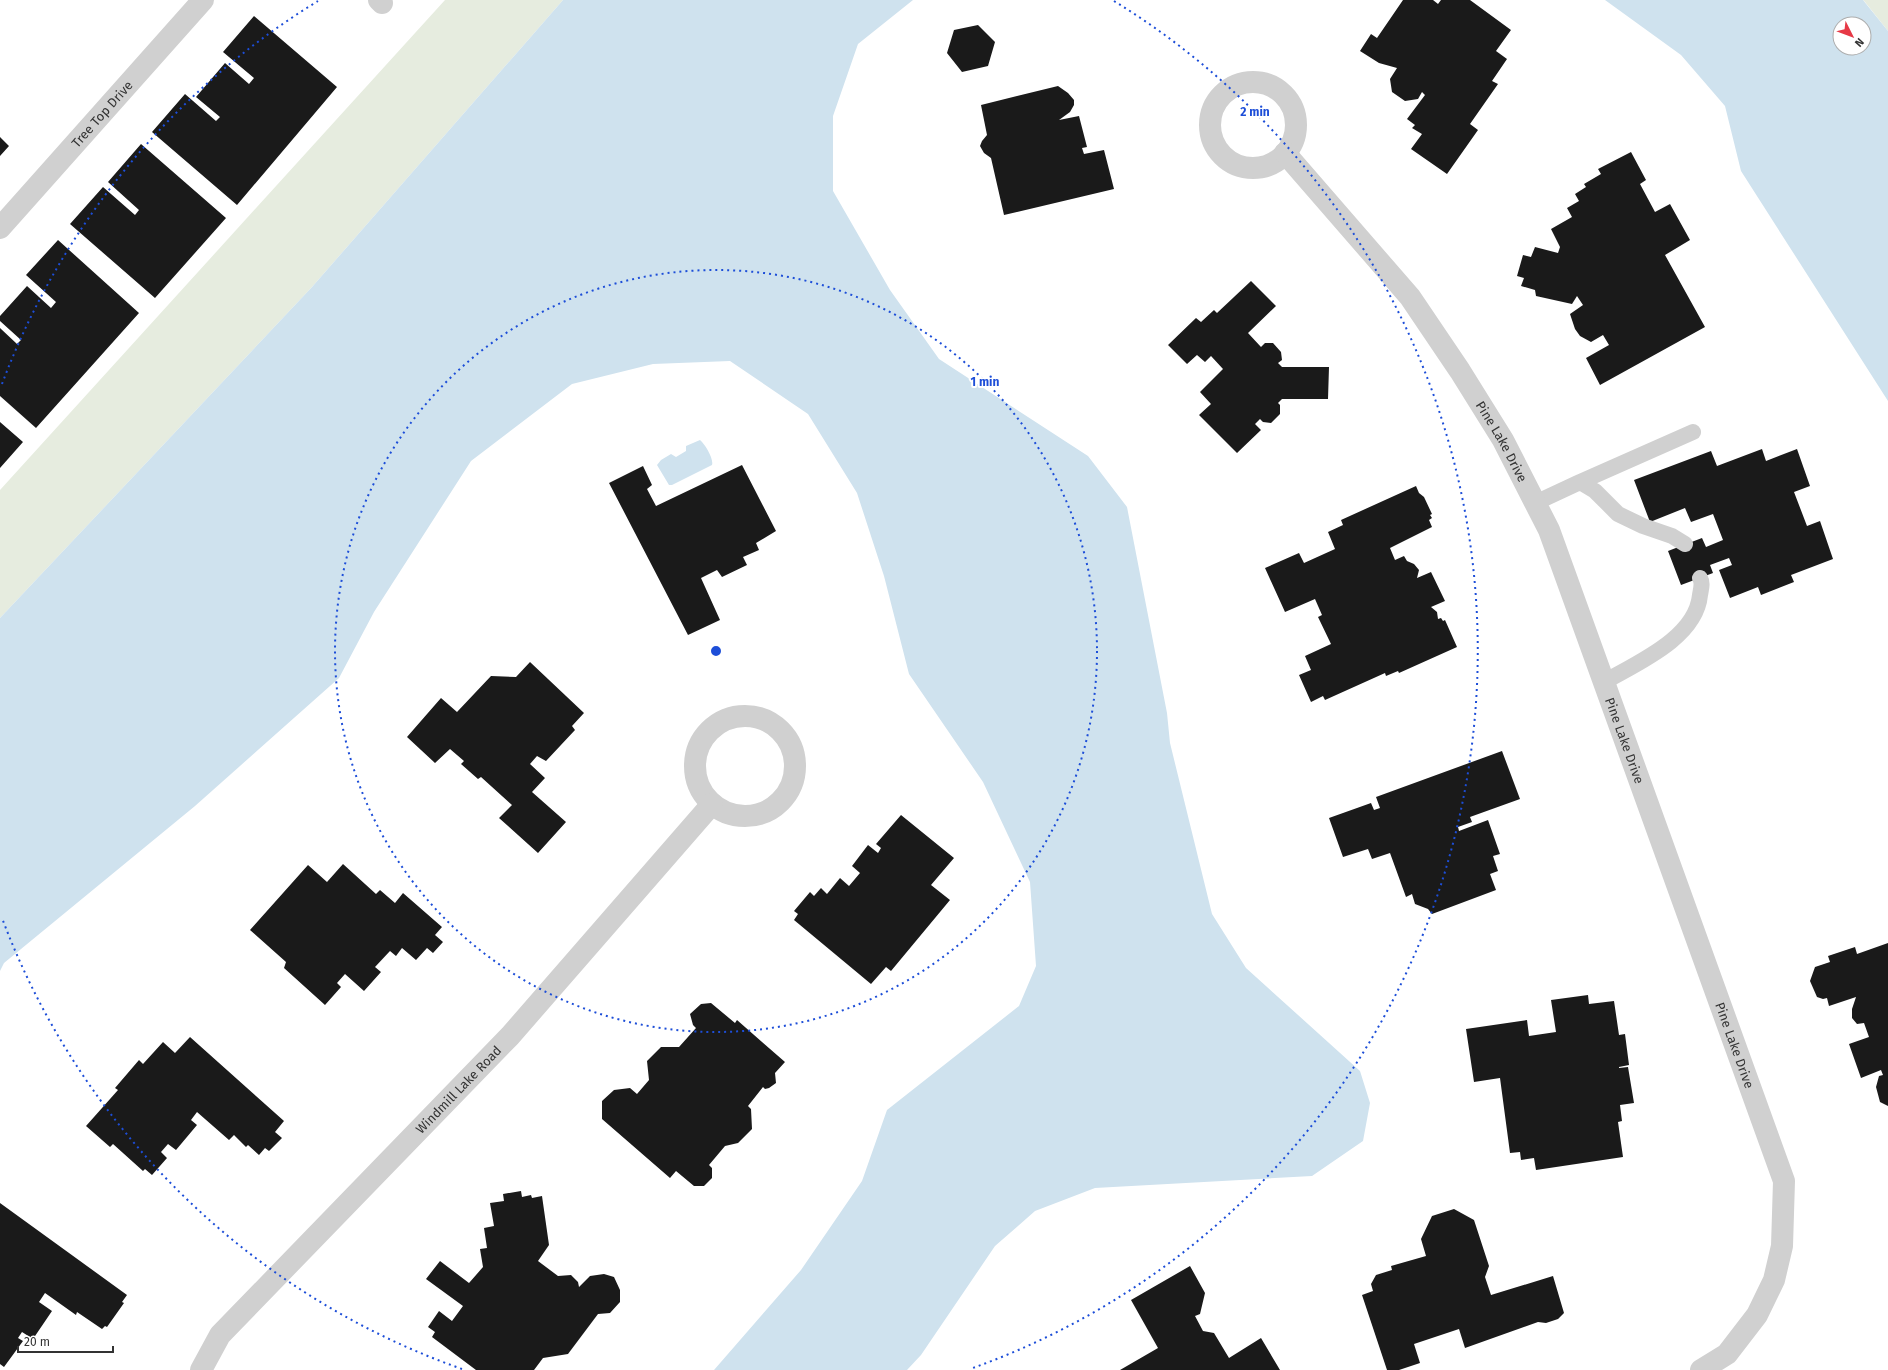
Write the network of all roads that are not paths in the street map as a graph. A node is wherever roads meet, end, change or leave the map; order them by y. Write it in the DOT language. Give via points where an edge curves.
graph roads {
  1 [pos="203,0"];
  2 [pos="1285,153"];
  3 [pos="0,228"];
  4 [pos="1693,432"];
  5 [pos="1580,482"];
  6 [pos="1535,503"];
  7 [pos="1685,544"];
  8 [pos="1700,578"];
  9 [pos="1604,682"];
  10 [pos="712,804"];
  11 [pos="201,1370"];
  12 [pos="1702,1370"];
  1 -- 3 [label="street, Tree Top Drive"];
  2 -- 6 [label="street, Pine Lake Drive" via="1410,297 1503,440"];
  4 -- 5 [label="lane"];
  5 -- 6 [label="lane"];
  5 -- 7 [label="lane" via="1595,491 1618,514"];
  6 -- 9 [label="street, Pine Lake Drive" via="1549,530"];
  8 -- 9 [label="lane" via="1702,582 1699,607 1679,635"];
  9 -- 12 [label="street, Pine Lake Drive" via="1784,1180 1782,1246 1774,1280 1757,1315 1727,1354"];
  10 -- 10 [label="street" via="724,812 740,816 770,810 782,800 791,786 795,772 794,756 788,741 779,729 766,720 751,716 720,723 708,732 695,761 696,777 701,791"];
  10 -- 11 [label="street, Windmill Lake Road" via="510,1036 220,1335"];
}
